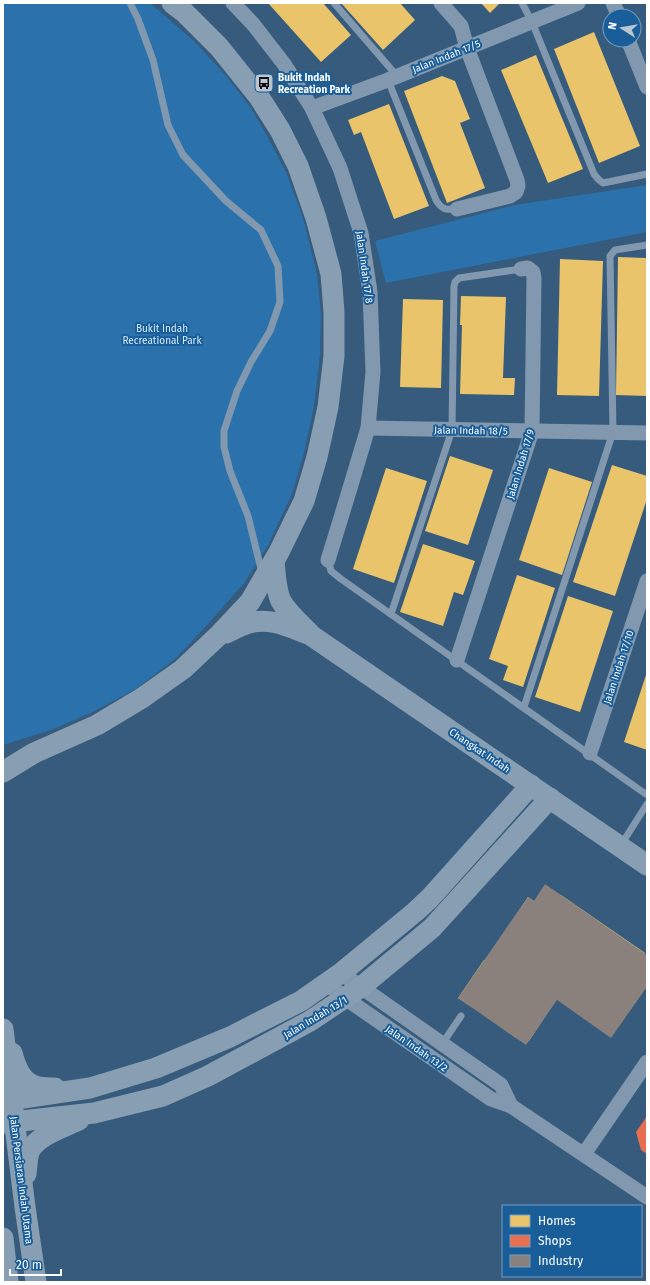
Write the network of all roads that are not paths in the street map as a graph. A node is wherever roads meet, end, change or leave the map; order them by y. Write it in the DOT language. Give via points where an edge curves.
graph roads {
  1 [pos="130,3"];
  2 [pos="232,3"];
  3 [pos="334,3"];
  4 [pos="441,3"];
  5 [pos="522,3"];
  6 [pos="578,3"];
  7 [pos="178,6"];
  8 [pos="532,22"];
  9 [pos="467,48"];
  10 [pos="631,48"];
  11 [pos="393,78"];
  12 [pos="647,87"];
  13 [pos="312,108"];
  14 [pos="647,174"];
  15 [pos="457,209"];
  16 [pos="647,245"];
  17 [pos="521,269"];
  18 [pos="368,428"];
  19 [pos="452,430"];
  20 [pos="532,431"];
  21 [pos="613,432"];
  22 [pos="647,433"];
  23 [pos="328,560"];
  24 [pos="274,561"];
  25 [pos="263,579"];
  26 [pos="647,581"];
  27 [pos="391,614"];
  28 [pos="218,636"];
  29 [pos="312,636"];
  30 [pos="457,660"];
  31 [pos="524,707"];
  32 [pos="34,753"];
  33 [pos="590,753"];
  34 [pos="3,760"];
  35 [pos="3,772"];
  36 [pos="531,785"];
  37 [pos="647,795"];
  38 [pos="550,798"];
  39 [pos="647,804"];
  40 [pos="620,846"];
  41 [pos="647,865"];
  42 [pos="334,978"];
  43 [pos="353,993"];
  44 [pos="461,1016"];
  45 [pos="3,1024"];
  46 [pos="3,1029"];
  47 [pos="442,1044"];
  48 [pos="645,1067"];
  49 [pos="90,1088"];
  50 [pos="7,1101"];
  51 [pos="511,1106"];
  52 [pos="94,1113"];
  53 [pos="9,1122"];
  54 [pos="584,1154"];
  55 [pos="647,1197"];
  56 [pos="25,1207"];
  57 [pos="3,1238"];
  58 [pos="8,1282"];
  59 [pos="36,1282"];
  1 -- 25 [label="lane" via="153,60 168,125 183,155 226,201 261,230 278,266 280,302 270,331 237,391 224,431 224,447 230,470 248,516"];
  2 -- 13 [label="street, Jalan Indah 17/8" via="253,24 284,64"];
  3 -- 11 [label="lane"];
  4 -- 9 [label="street" via="461,26"];
  5 -- 8 [label="lane"];
  6 -- 8 [label="street, Jalan Indah 17/5"];
  7 -- 24 [label="street" via="219,47 259,97 280,130 301,174 331,274 334,356 328,407 304,501"];
  8 -- 9 [label="street, Jalan Indah 17/5"];
  8 -- 14 [label="lane" via="594,174 603,183"];
  9 -- 11 [label="street, Jalan Indah 17/5"];
  9 -- 15 [label="street" via="518,186 516,192 510,196"];
  10 -- 12 [label="street"];
  11 -- 13 [label="street, Jalan Indah 17/5"];
  11 -- 15 [label="lane" via="436,200 447,210"];
  13 -- 18 [label="street, Jalan Indah 17/8" via="340,168 361,234 370,292 373,372"];
  16 -- 21 [label="lane" via="616,250 609,260"];
  17 -- 19 [label="lane" via="458,278 456,282"];
  17 -- 20 [label="street, Jalan Indah 17/9" via="528,268 533,272 534,278"];
  18 -- 19 [label="street, Jalan Indah 18/5"];
  18 -- 23 [label="street, Jalan Indah 17/8"];
  19 -- 20 [label="street, Jalan Indah 18/5"];
  19 -- 27 [label="lane"];
  20 -- 21 [label="street, Jalan Indah 18/5"];
  20 -- 30 [label="street, Jalan Indah 17/9"];
  21 -- 22 [label="street, Jalan Indah 18/5"];
  21 -- 31 [label="lane"];
  23 -- 27 [label="lane" via="331,571"];
  24 -- 25 [label="street"];
  24 -- 29 [label="street, Changkat Indah" via="281,600"];
  25 -- 28 [label="street" via="250,602"];
  26 -- 33 [label="street, Jalan Indah 17/10"];
  27 -- 30 [label="lane"];
  28 -- 29 [label="street, Changkat Indah" via="250,623 267,621"];
  28 -- 32 [label="street" via="183,668 142,698 97,726"];
  29 -- 36 [label="street, Changkat Indah"];
  30 -- 31 [label="lane"];
  31 -- 33 [label="lane"];
  32 -- 34 [label="street"];
  32 -- 35 [label="street"];
  33 -- 37 [label="lane"];
  36 -- 38 [label="street, Changkat Indah"];
  36 -- 42 [label="street" via="416,912"];
  38 -- 40 [label="street, Changkat Indah"];
  38 -- 43 [label="street, Jalan Indah 13/1" via="432,928"];
  39 -- 40 [label="lane"];
  40 -- 41 [label="street, Changkat Indah"];
  42 -- 43 [label="street, Jalan Indah 13/2"];
  42 -- 49 [label="street" via="301,1001 224,1040 156,1068"];
  43 -- 47 [label="street, Jalan Indah 13/2"];
  43 -- 51 [label="street, Jalan Indah 13/2" via="492,1099"];
  43 -- 52 [label="street, Jalan Indah 13/1" via="310,1021 208,1076 163,1096"];
  44 -- 47 [label="lane"];
  45 -- 49 [label="street" via="18,1072 29,1084 38,1088"];
  46 -- 50 [label="street, Jalan Persiaran Indah Utama"];
  47 -- 51 [label="street, Jalan Indah 13/2" via="501,1085"];
  48 -- 54 [label="street"];
  49 -- 50 [label="street"];
  50 -- 53 [label="street, Jalan Persiaran Indah Utama"];
  51 -- 54 [label="street, Jalan Indah 13/2"];
  52 -- 53 [label="street, Jalan Indah 13/1"];
  52 -- 56 [label="street" via="34,1144 27,1161"];
  53 -- 56 [label="street, Jalan Persiaran Indah Utama"];
  54 -- 55 [label="street, Jalan Indah 13/2"];
  56 -- 59 [label="street, Jalan Persiaran Indah Utama"];
  57 -- 58 [label="street"];
}
